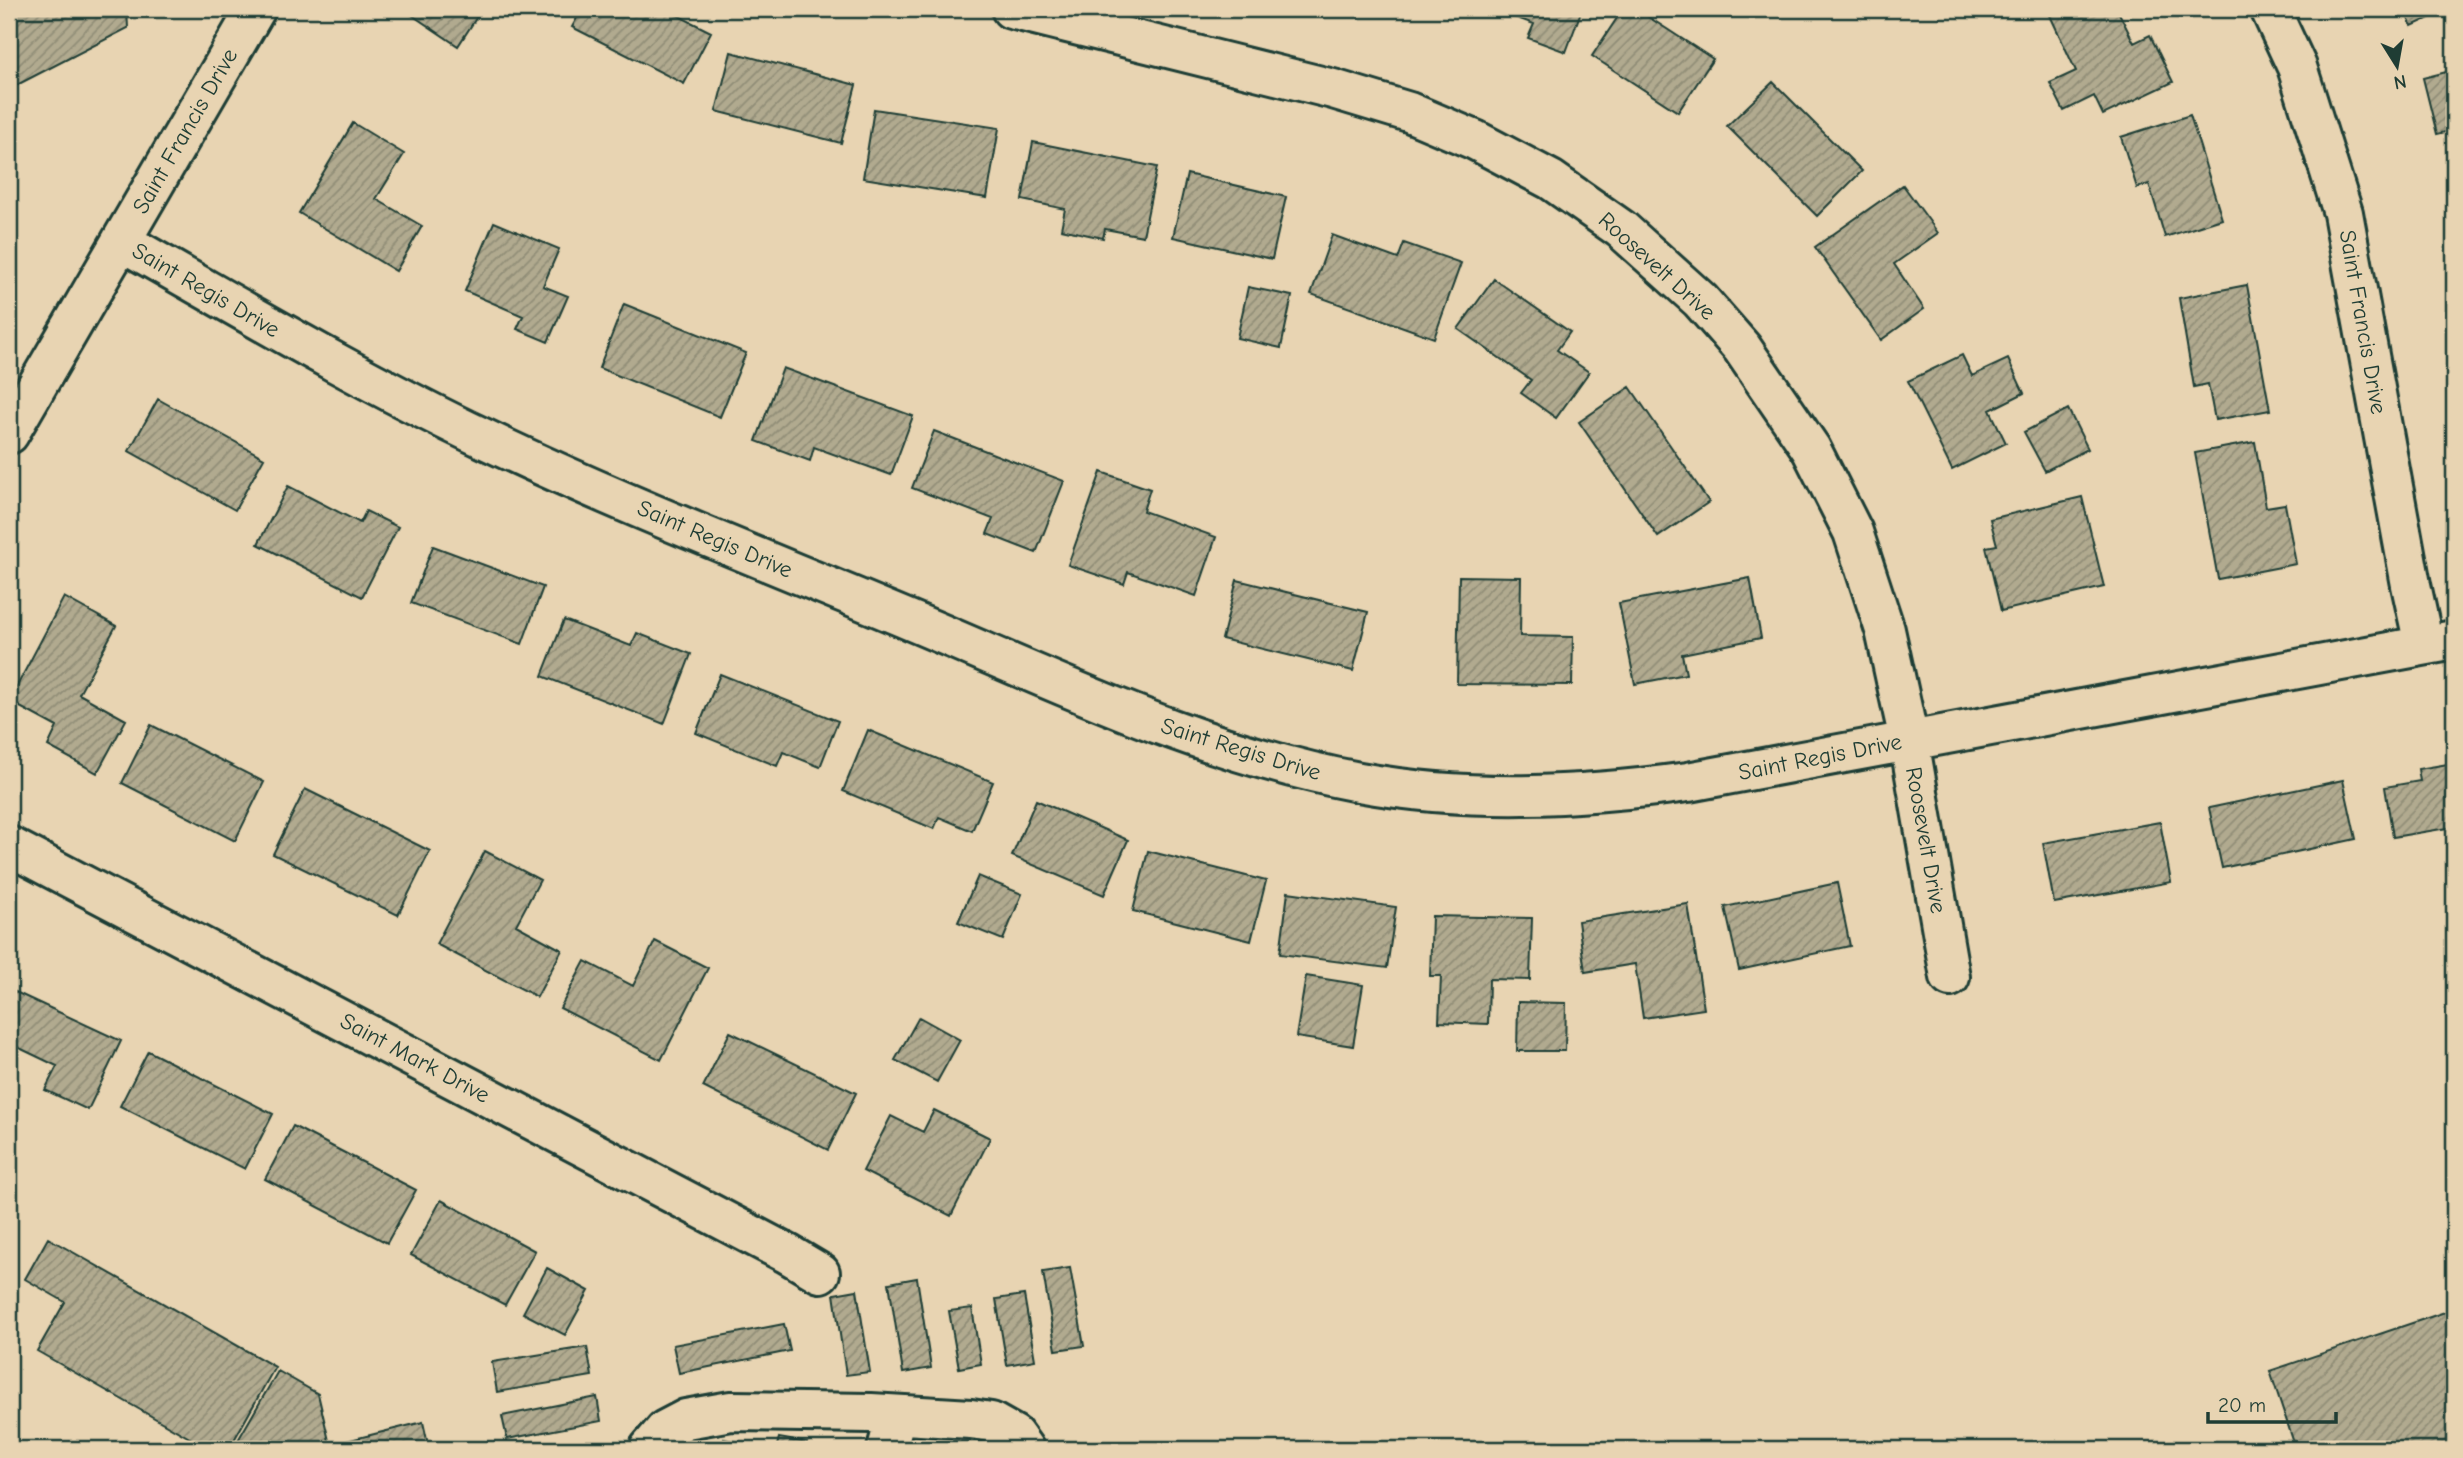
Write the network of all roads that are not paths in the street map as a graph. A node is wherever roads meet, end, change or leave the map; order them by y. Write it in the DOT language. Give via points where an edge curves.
graph roads {
  1 [pos="256,9"];
  2 [pos="1011,9"];
  3 [pos="2270,9"];
  4 [pos="121,241"];
  5 [pos="9,434"];
  6 [pos="2439,643"];
  7 [pos="1909,740"];
  8 [pos="9,845"];
  9 [pos="1950,977"];
  10 [pos="820,1273"];
  11 [pos="892,1432"];
  12 [pos="649,1449"];
  13 [pos="1024,1449"];
  1 -- 4 [label="street, Saint Francis Drive"];
  2 -- 7 [label="street, Roosevelt Drive" via="1409,112 1551,180 1621,229 1700,300 1742,348 1811,449 1853,532 1885,630"];
  3 -- 6 [label="street, Saint Francis Drive" via="2297,67 2343,213 2411,585"];
  4 -- 5 [label="street, Saint Francis Drive"];
  4 -- 7 [label="street, Saint Regis Drive" via="328,359 602,492 1155,723 1266,761 1361,782 1449,793 1560,796 1688,782"];
  6 -- 7 [label="street, Saint Regis Drive"];
  7 -- 9 [label="street, Roosevelt Drive"];
  8 -- 10 [label="street, Saint Mark Drive"];
  11 -- 12 [label="street" via="731,1411 686,1419 665,1430"];
  11 -- 13 [label="street" via="991,1422 1014,1435"];
}
